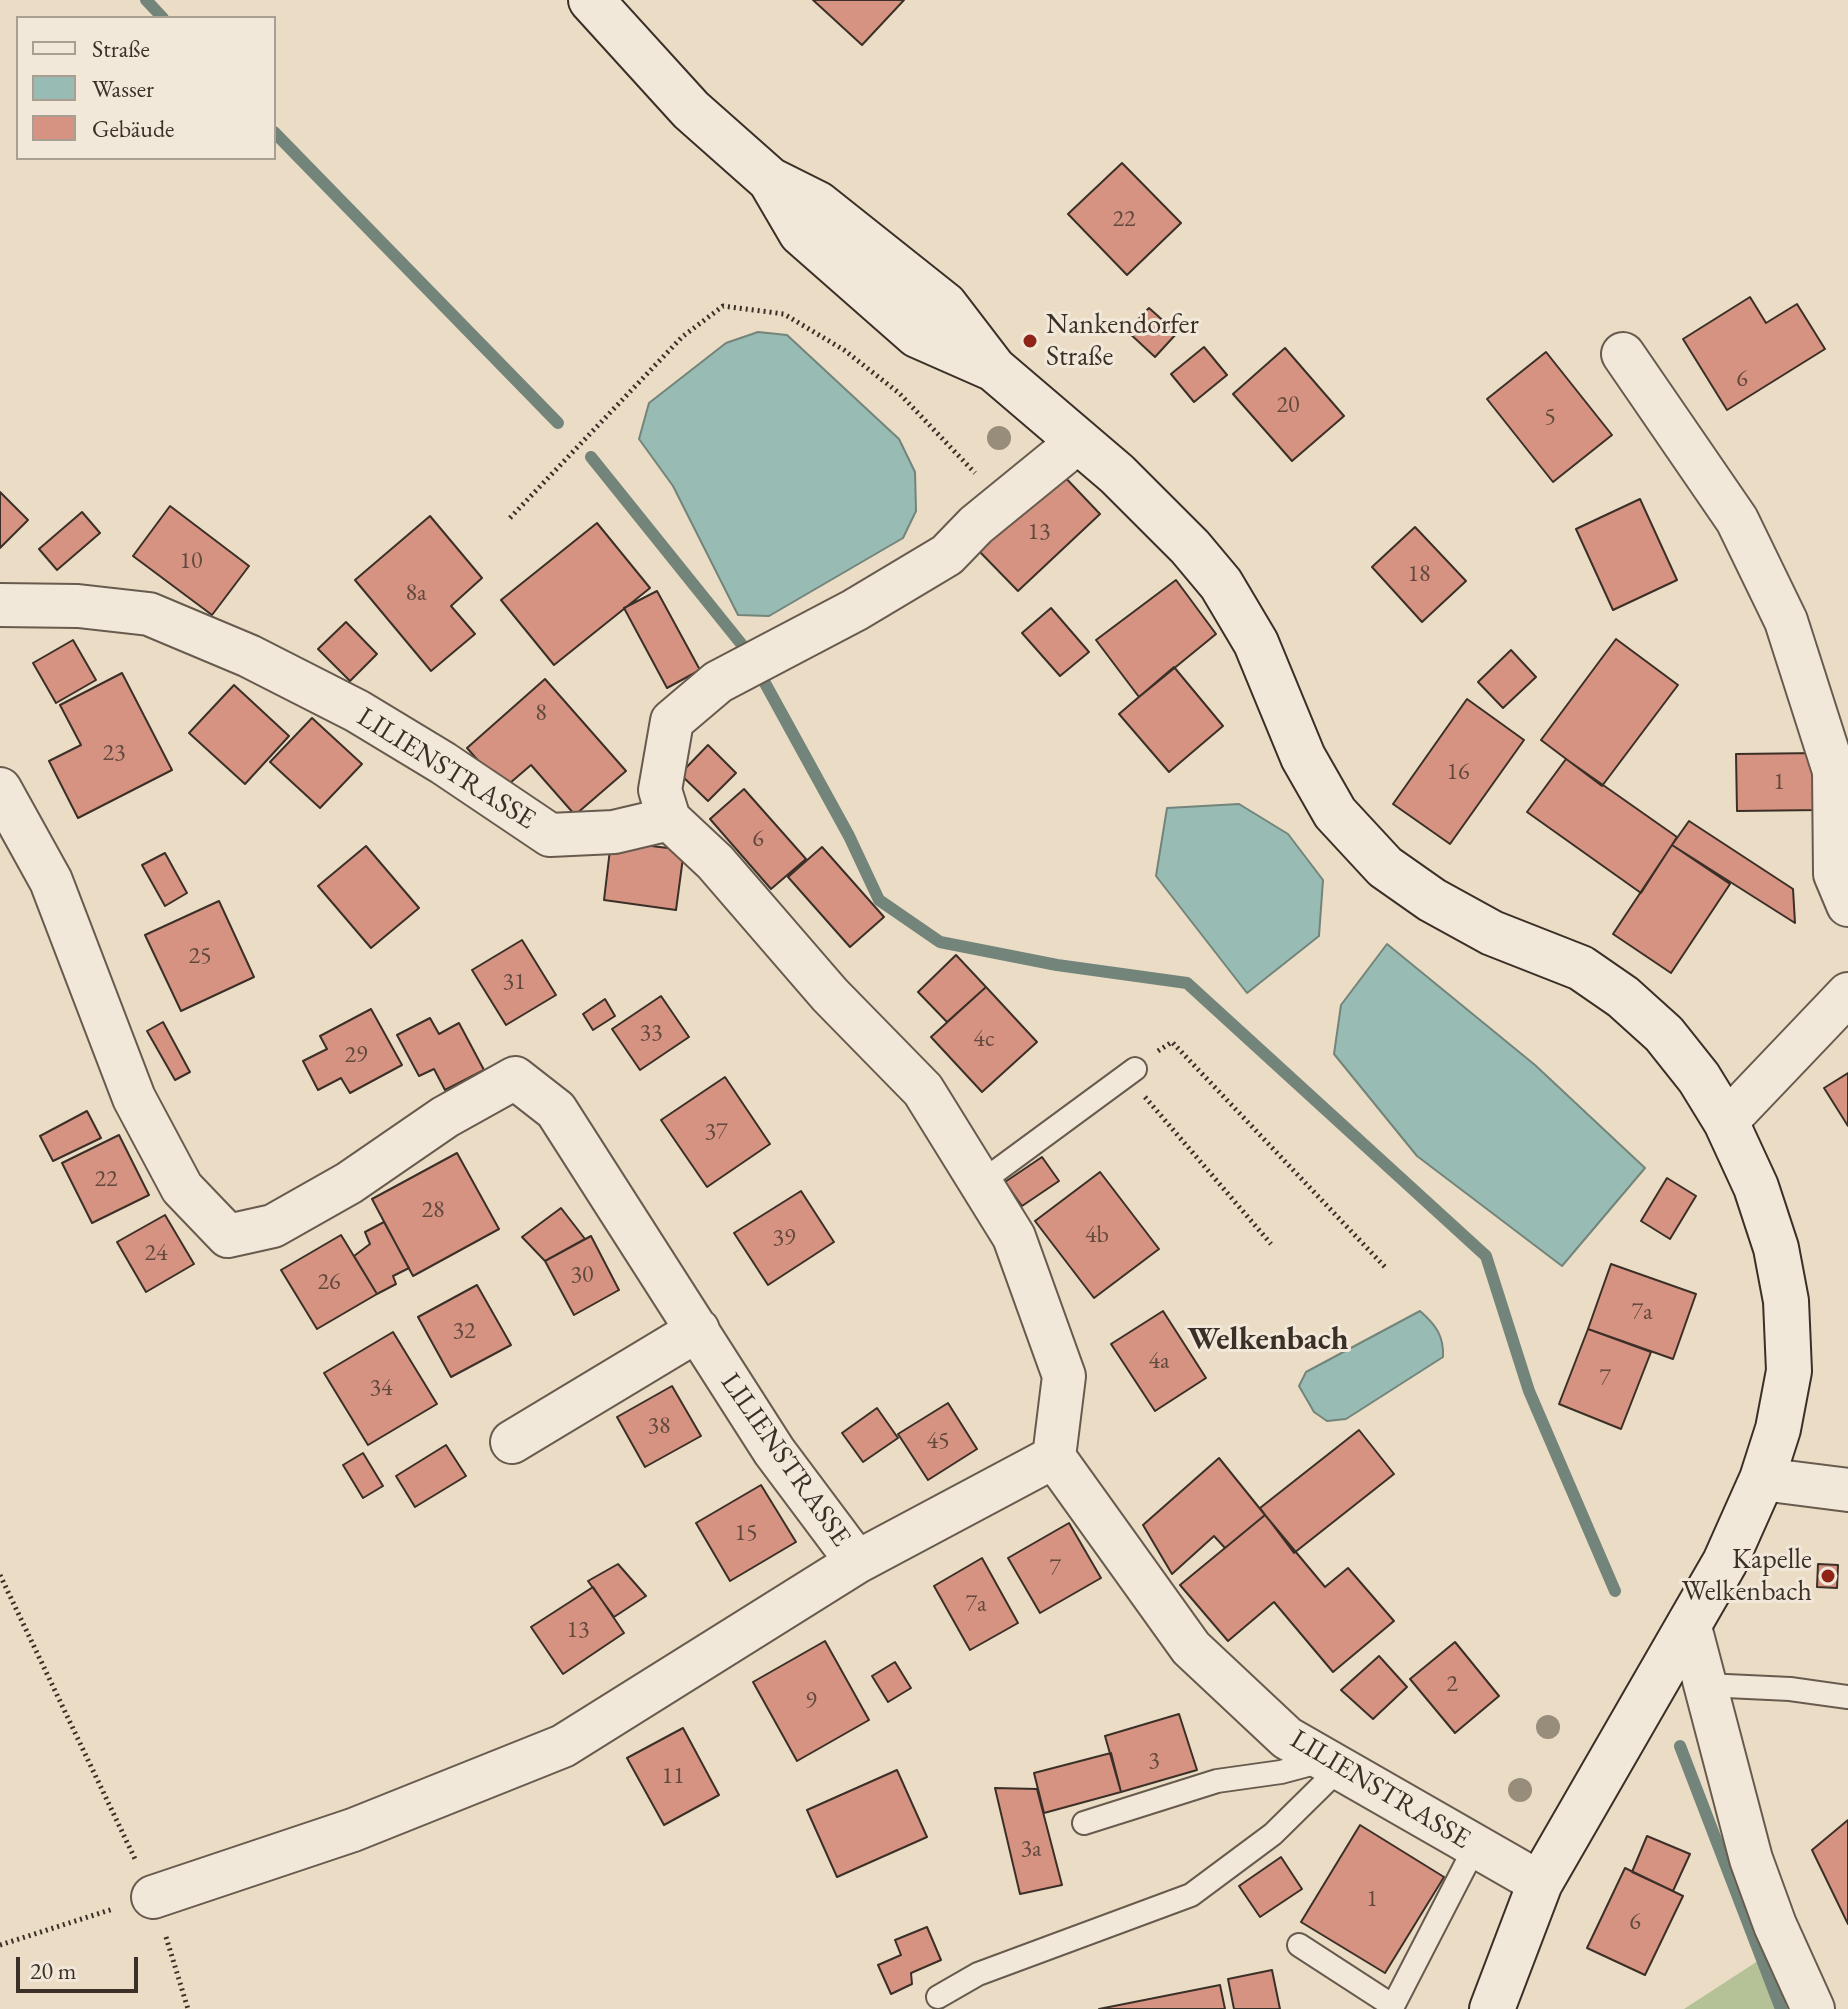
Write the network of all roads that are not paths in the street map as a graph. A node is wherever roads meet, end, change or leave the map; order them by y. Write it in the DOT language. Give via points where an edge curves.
graph roads {
  1 [pos="591,0"];
  2 [pos="1623,354"];
  3 [pos="1079,441"];
  4 [pos="0,605"];
  5 [pos="0,789"];
  6 [pos="669,819"];
  7 [pos="1848,905"];
  8 [pos="1848,994"];
  9 [pos="1131,1072"];
  10 [pos="1726,1122"];
  11 [pos="980,1183"];
  12 [pos="698,1330"];
  13 [pos="512,1442"];
  14 [pos="1054,1457"];
  15 [pos="1762,1479"];
  16 [pos="1848,1490"];
  17 [pos="857,1562"];
  18 [pos="1689,1623"];
  19 [pos="1705,1685"];
  20 [pos="1848,1697"];
  21 [pos="1333,1764"];
  22 [pos="1084,1823"];
  23 [pos="1475,1847"];
  24 [pos="1540,1883"];
  25 [pos="153,1897"];
  26 [pos="1299,1945"];
  27 [pos="938,1997"];
  28 [pos="1492,2009"];
  29 [pos="1813,2009"];
  1 -- 3 [label="main road" via="691,110 770,180 801,233 917,335 994,369"];
  2 -- 7 [label="street" via="1737,520 1786,621 1834,771 1835,874"];
  3 -- 6 [label="street" via="947,555 718,682 672,721 660,790"];
  3 -- 10 [label="main road" via="1190,547 1221,584 1260,650 1303,757 1335,813 1385,867 1480,927 1581,968 1623,997 1664,1034"];
  4 -- 6 [label="street, LILIENSTRASSE" via="149,614 249,656 357,711 550,835 614,832"];
  5 -- 12 [label="street, LILIENSTRASSE" via="51,881 134,1098 182,1188 228,1236 273,1226 515,1078 556,1110"];
  6 -- 11 [label="street" via="715,862 830,995 923,1090"];
  8 -- 10 [label="street"];
  9 -- 11 [label="lane"];
  10 -- 15 [label="main road" via="1756,1187 1786,1301 1789,1371"];
  11 -- 14 [label="street" via="1014,1237 1064,1376"];
  12 -- 13 [label="street"];
  12 -- 17 [label="street, LILIENSTRASSE" via="774,1451"];
  14 -- 17 [label="street, LILIENSTRASSE"];
  14 -- 21 [label="street, LILIENSTRASSE" via="1191,1648 1287,1738"];
  15 -- 16 [label="street"];
  15 -- 18 [label="main road" via="1725,1562"];
  17 -- 25 [label="street" via="563,1746 353,1830"];
  18 -- 19 [label="street"];
  18 -- 24 [label="main road"];
  19 -- 20 [label="lane"];
  19 -- 29 [label="street" via="1751,1859"];
  21 -- 22 [label="lane" via="1217,1781"];
  21 -- 23 [label="street, LILIENSTRASSE"];
  21 -- 27 [label="lane" via="1273,1834 1191,1895 978,1974"];
  23 -- 24 [label="street, LILIENSTRASSE"];
  23 -- 26 [label="lane" via="1393,2006"];
  24 -- 28 [label="main road"];
}
